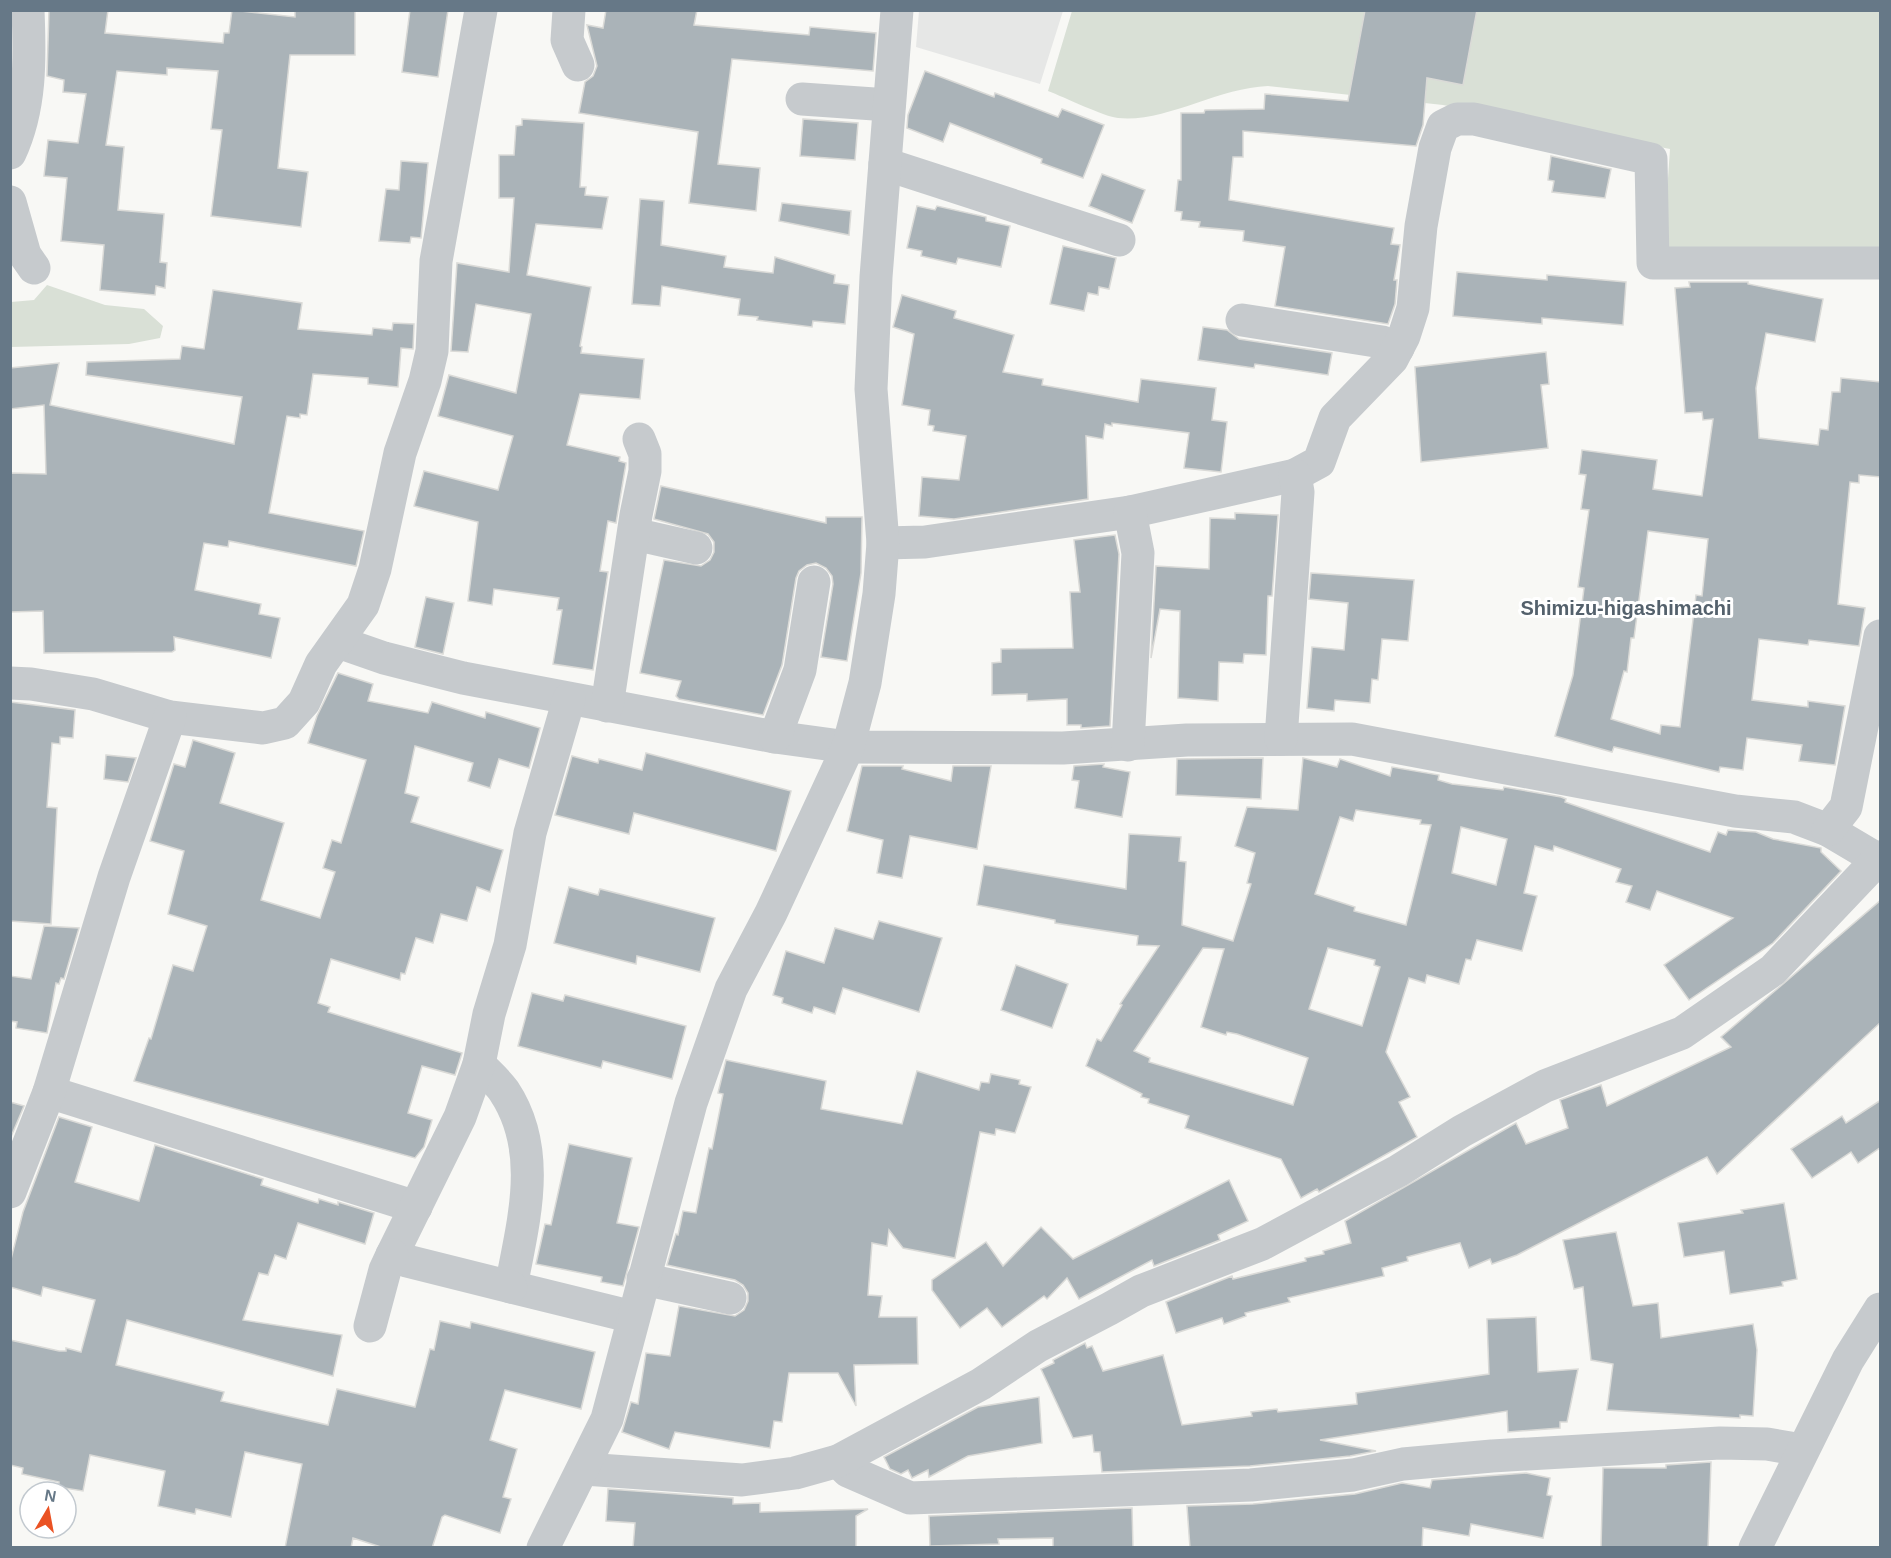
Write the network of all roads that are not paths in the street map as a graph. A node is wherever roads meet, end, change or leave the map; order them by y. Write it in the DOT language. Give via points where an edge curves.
graph roads {
  1 [pos="28,10"];
  2 [pos="481,10"];
  3 [pos="569,10"];
  4 [pos="897,10"];
  5 [pos="578,65"];
  6 [pos="802,99"];
  7 [pos="889,105"];
  8 [pos="10,153"];
  9 [pos="885,164"];
  10 [pos="10,202"];
  11 [pos="1119,240"];
  12 [pos="1881,263"];
  13 [pos="34,268"];
  14 [pos="1242,320"];
  15 [pos="1398,348"];
  16 [pos="639,439"];
  17 [pos="1295,475"];
  18 [pos="1130,512"];
  19 [pos="634,534"];
  20 [pos="883,543"];
  21 [pos="696,549"];
  22 [pos="814,582"];
  23 [pos="1881,636"];
  24 [pos="338,642"];
  25 [pos="10,683"];
  26 [pos="569,699"];
  27 [pos="607,706"];
  28 [pos="170,717"];
  29 [pos="775,737"];
  30 [pos="1281,739"];
  31 [pos="1128,745"];
  32 [pos="848,747"];
  33 [pos="1828,830"];
  34 [pos="1879,858"];
  35 [pos="479,1064"];
  36 [pos="49,1092"];
  37 [pos="10,1192"];
  38 [pos="416,1207"];
  39 [pos="392,1255"];
  40 [pos="643,1279"];
  41 [pos="511,1287"];
  42 [pos="730,1298"];
  43 [pos="1881,1309"];
  44 [pos="633,1317"];
  45 [pos="370,1326"];
  46 [pos="1802,1450"];
  47 [pos="838,1461"];
  48 [pos="584,1469"];
  49 [pos="543,1548"];
  50 [pos="1755,1548"];
  1 -- 8 [label="street" via="31,66 18,136"];
  2 -- 24 [label="street" via="436,261 432,351 400,453 375,568 363,605"];
  3 -- 5 [label="street" via="567,40"];
  4 -- 7 [label="street"];
  6 -- 7 [label="street"];
  7 -- 9 [label="street"];
  9 -- 11 [label="street"];
  9 -- 20 [label="street" via="871,389"];
  10 -- 13 [label="street" via="25,255"];
  12 -- 15 [label="street" via="1653,263 1651,159 1474,119 1457,119 1443,126 1434,148 1413,308"];
  14 -- 15 [label="street" via="1382,342"];
  15 -- 17 [label="street" via="1335,418 1319,462"];
  16 -- 19 [label="street" via="645,453 645,471"];
  17 -- 18 [label="street"];
  17 -- 30 [label="street" via="1298,492"];
  18 -- 20 [label="street" via="926,542"];
  18 -- 31 [label="street" via="1138,553"];
  19 -- 21 [label="street"];
  19 -- 27 [label="street"];
  20 -- 32 [label="street" via="865,683"];
  22 -- 29 [label="street" via="800,670"];
  23 -- 33 [label="street" via="1846,807"];
  24 -- 26 [label="street" via="463,678"];
  24 -- 28 [label="street" via="321,664 304,702 285,723 263,728"];
  25 -- 28 [label="street" via="93,694"];
  26 -- 27 [label="street"];
  26 -- 35 [label="street" via="530,833 510,945"];
  27 -- 29 [label="street"];
  28 -- 36 [label="street" via="114,877"];
  29 -- 32 [label="street"];
  30 -- 31 [label="street"];
  30 -- 33 [label="street" via="1352,739 1735,811 1794,817"];
  31 -- 32 [label="street"];
  32 -- 40 [label="street" via="731,989 692,1103"];
  33 -- 34 [label="street"];
  34 -- 47 [label="street" via="1773,970 1682,1033 1545,1086 1262,1244 1133,1296 1038,1346 981,1384"];
  35 -- 38 [label="street" via="460,1117"];
  35 -- 41 [label="street" via="504,1091 522,1129 529,1167"];
  36 -- 37 [label="street"];
  36 -- 38 [label="street"];
  38 -- 39 [label="street"];
  39 -- 41 [label="street"];
  39 -- 45 [label="street" via="384,1270"];
  40 -- 42 [label="street"];
  40 -- 44 [label="street"];
  41 -- 44 [label="street"];
  43 -- 46 [label="street" via="1848,1360"];
  44 -- 48 [label="street" via="607,1419"];
  46 -- 47 [label="street" via="1767,1444 1696,1444 1403,1464 1353,1475 1251,1485 910,1498 848,1471"];
  46 -- 50 [label="street"];
  47 -- 48 [label="street" via="795,1473 742,1480"];
  48 -- 49 [label="street"];
}
